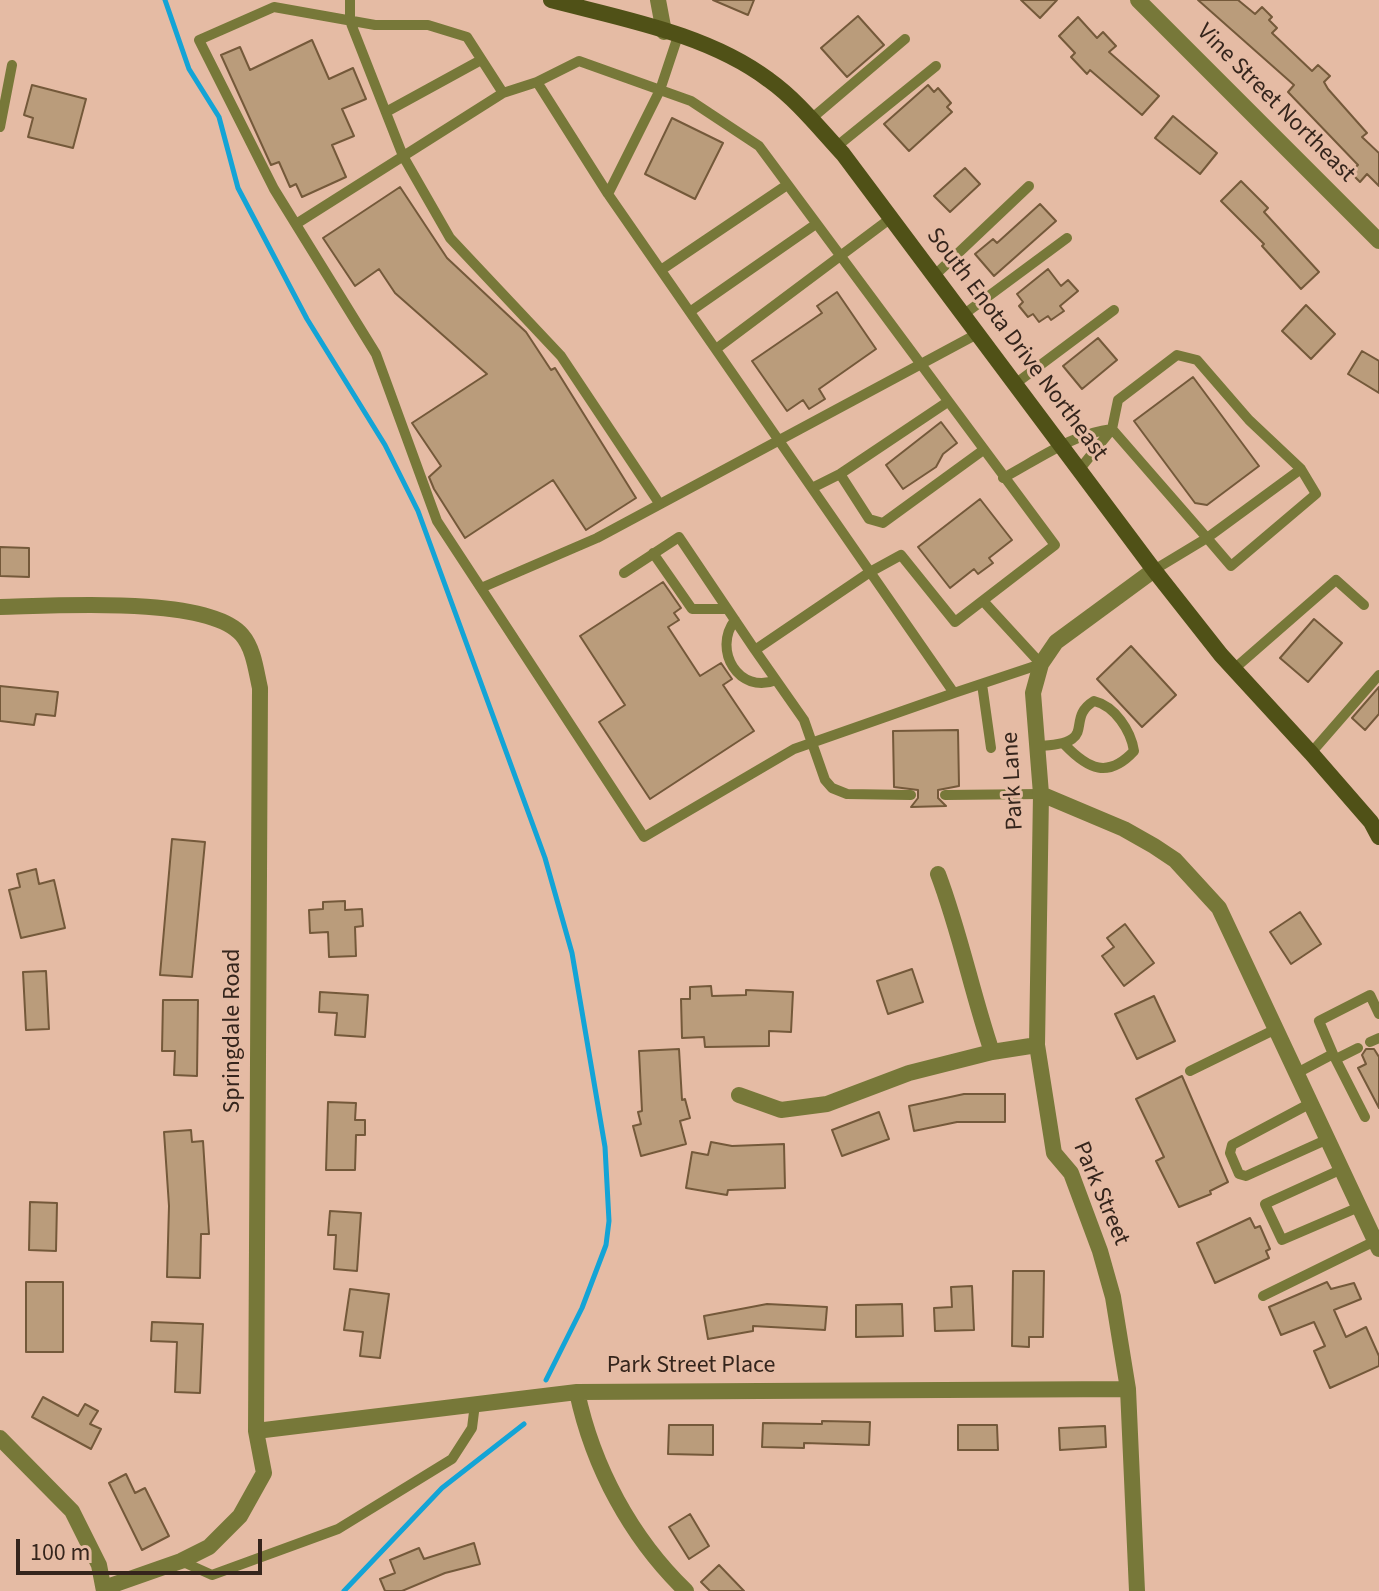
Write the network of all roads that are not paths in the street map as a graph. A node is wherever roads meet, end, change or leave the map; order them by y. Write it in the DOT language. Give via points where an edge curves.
graph roads {
  1 [pos="350,0"];
  2 [pos="551,0"];
  3 [pos="658,0"];
  4 [pos="1138,0"];
  5 [pos="350,21"];
  6 [pos="671,34"];
  7 [pos="905,39"];
  8 [pos="481,60"];
  9 [pos="12,65"];
  10 [pos="936,66"];
  11 [pos="537,82"];
  12 [pos="660,90"];
  13 [pos="503,93"];
  14 [pos="386,112"];
  15 [pos="811,119"];
  16 [pos="0,127"];
  17 [pos="836,147"];
  18 [pos="403,156"];
  19 [pos="787,185"];
  20 [pos="1029,186"];
  21 [pos="608,194"];
  22 [pos="891,218"];
  23 [pos="296,224"];
  24 [pos="816,224"];
  25 [pos="1067,238"];
  26 [pos="1379,241"];
  27 [pos="841,259"];
  28 [pos="661,270"];
  29 [pos="934,276"];
  30 [pos="1114,310"];
  31 [pos="691,311"];
  32 [pos="963,315"];
  33 [pos="977,334"];
  34 [pos="716,349"];
  35 [pos="918,364"];
  36 [pos="1015,384"];
  37 [pos="946,403"];
  38 [pos="1112,429"];
  39 [pos="778,439"];
  40 [pos="1062,447"];
  41 [pos="982,451"];
  42 [pos="1301,469"];
  43 [pos="1079,470"];
  44 [pos="840,474"];
  45 [pos="1003,478"];
  46 [pos="812,488"];
  47 [pos="659,503"];
  48 [pos="1207,538"];
  49 [pos="653,553"];
  50 [pos="1154,570"];
  51 [pos="870,572"];
  52 [pos="624,573"];
  53 [pos="481,588"];
  54 [pos="984,602"];
  55 [pos="1364,605"];
  56 [pos="0,607"];
  57 [pos="727,609"];
  58 [pos="735,620"];
  59 [pos="755,650"];
  60 [pos="1041,664"];
  61 [pos="1234,669"];
  62 [pos="1379,675"];
  63 [pos="776,680"];
  64 [pos="982,684"];
  65 [pos="954,693"];
  66 [pos="815,742"];
  67 [pos="1065,745"];
  68 [pos="1037,746"];
  69 [pos="991,748"];
  70 [pos="1311,753"];
  71 [pos="1041,794"];
  72 [pos="911,795"];
  73 [pos="945,795"];
  74 [pos="1377,825"];
  75 [pos="938,874"];
  76 [pos="1379,1014"];
  77 [pos="1276,1029"];
  78 [pos="1037,1045"];
  79 [pos="1358,1048"];
  80 [pos="992,1052"];
  81 [pos="1334,1057"];
  82 [pos="1190,1071"];
  83 [pos="1297,1073"];
  84 [pos="739,1095"];
  85 [pos="1311,1103"];
  86 [pos="1365,1117"];
  87 [pos="1328,1139"];
  88 [pos="1342,1169"];
  89 [pos="1359,1207"];
  90 [pos="1377,1245"];
  91 [pos="1263,1296"];
  92 [pos="1128,1389"];
  93 [pos="577,1392"];
  94 [pos="475,1404"];
  95 [pos="256,1431"];
  96 [pos="0,1438"];
  97 [pos="181,1561"];
  98 [pos="104,1590"];
  99 [pos="686,1591"];
  100 [pos="1137,1591"];
  1 -- 5 [label="lane"];
  2 -- 6 [label="main road, South Enota Drive Northeast"];
  3 -- 6 [label="street"];
  4 -- 26 [label="street, Vine Street Northeast"];
  5 -- 8 [label="lane" via="428,25 467,37"];
  5 -- 14 [label="lane"];
  5 -- 23 [label="lane" via="274,7 199,40"];
  6 -- 12 [label="lane"];
  6 -- 15 [label="main road, South Enota Drive Northeast" via="759,73"];
  7 -- 15 [label="lane"];
  8 -- 13 [label="lane"];
  8 -- 14 [label="lane"];
  9 -- 16 [label="lane"];
  10 -- 17 [label="lane"];
  11 -- 12 [label="lane" via="579,61"];
  11 -- 13 [label="lane"];
  11 -- 21 [label="lane"];
  12 -- 19 [label="lane" via="691,101 759,146"];
  12 -- 21 [label="lane"];
  13 -- 18 [label="lane"];
  14 -- 18 [label="lane"];
  15 -- 17 [label="main road, South Enota Drive Northeast"];
  17 -- 22 [label="main road, South Enota Drive Northeast"];
  18 -- 23 [label="lane"];
  18 -- 47 [label="lane" via="450,238 561,356"];
  19 -- 24 [label="lane"];
  19 -- 28 [label="lane"];
  20 -- 29 [label="lane"];
  21 -- 28 [label="lane"];
  22 -- 27 [label="lane"];
  22 -- 29 [label="main road, South Enota Drive Northeast"];
  23 -- 53 [label="lane" via="376,354 437,521"];
  24 -- 27 [label="lane"];
  24 -- 31 [label="lane"];
  25 -- 32 [label="lane"];
  27 -- 34 [label="lane"];
  27 -- 35 [label="lane"];
  28 -- 31 [label="lane"];
  29 -- 32 [label="main road, South Enota Drive Northeast"];
  30 -- 36 [label="lane"];
  31 -- 34 [label="lane"];
  32 -- 33 [label="main road, South Enota Drive Northeast"];
  33 -- 35 [label="lane"];
  33 -- 36 [label="main road, South Enota Drive Northeast"];
  34 -- 39 [label="lane"];
  35 -- 37 [label="lane"];
  35 -- 39 [label="lane"];
  36 -- 40 [label="main road, South Enota Drive Northeast"];
  37 -- 41 [label="lane"];
  37 -- 44 [label="lane"];
  38 -- 40 [label="lane"];
  38 -- 42 [label="lane" via="1118,400 1177,355 1189,356"];
  38 -- 43 [label="lane"];
  38 -- 48 [label="lane"];
  39 -- 46 [label="lane"];
  39 -- 47 [label="lane"];
  40 -- 43 [label="main road, South Enota Drive Northeast"];
  40 -- 45 [label="lane"];
  41 -- 44 [label="lane" via="883,523 869,519"];
  41 -- 45 [label="lane"];
  42 -- 48 [label="lane"];
  42 -- 48 [label="lane" via="1316,494 1231,566"];
  43 -- 50 [label="main road, South Enota Drive Northeast"];
  44 -- 46 [label="lane"];
  45 -- 54 [label="lane" via="1055,545"];
  46 -- 51 [label="lane"];
  47 -- 53 [label="lane" via="597,538"];
  48 -- 50 [label="lane"];
  49 -- 52 [label="lane"];
  49 -- 57 [label="lane" via="692,609"];
  49 -- 57 [label="lane" via="679,537"];
  50 -- 60 [label="street" via="1056,642"];
  50 -- 61 [label="main road, South Enota Drive Northeast"];
  51 -- 54 [label="lane" via="901,555 955,622"];
  51 -- 59 [label="lane"];
  51 -- 65 [label="lane"];
  53 -- 66 [label="lane" via="644,837 794,749"];
  54 -- 60 [label="lane"];
  55 -- 61 [label="lane" via="1336,580"];
  56 -- 95 [label="street, Springdale Road" via="132,606 208,614 232,625 252,653 260,688"];
  57 -- 58 [label="lane"];
  58 -- 59 [label="lane"];
  58 -- 63 [label="lane" via="725,633 732,663 749,682 763,685"];
  59 -- 63 [label="lane"];
  60 -- 64 [label="lane"];
  60 -- 68 [label="street, Park Lane" via="1033,693"];
  61 -- 70 [label="main road, South Enota Drive Northeast"];
  62 -- 70 [label="lane"];
  63 -- 66 [label="lane"];
  64 -- 65 [label="lane"];
  64 -- 69 [label="lane"];
  65 -- 66 [label="lane"];
  66 -- 72 [label="lane" via="832,788 847,794"];
  67 -- 67 [label="lane" via="1076,759 1095,768 1123,763 1134,751 1125,726 1094,701"];
  67 -- 68 [label="lane"];
  68 -- 71 [label="street, Park Lane"];
  70 -- 74 [label="main road, South Enota Drive Northeast"];
  71 -- 73 [label="lane"];
  71 -- 77 [label="street" via="1124,829 1175,860 1219,908"];
  71 -- 78 [label="street, Park Lane"];
  75 -- 80 [label="street"];
  76 -- 81 [label="lane" via="1370,995 1319,1021"];
  77 -- 82 [label="lane"];
  77 -- 83 [label="street"];
  78 -- 80 [label="street"];
  78 -- 92 [label="street, Park Street" via="1054,1153 1071,1173 1100,1251"];
  79 -- 81 [label="lane"];
  80 -- 84 [label="street" via="909,1073 827,1104 781,1110"];
  81 -- 83 [label="lane"];
  81 -- 86 [label="lane"];
  83 -- 85 [label="street"];
  85 -- 87 [label="street"];
  85 -- 87 [label="lane" via="1232,1145 1239,1174 1246,1176"];
  87 -- 88 [label="street"];
  88 -- 89 [label="street"];
  88 -- 89 [label="lane" via="1265,1204 1282,1240"];
  89 -- 90 [label="street"];
  90 -- 91 [label="lane"];
  92 -- 93 [label="street, Park Street Place"];
  92 -- 100 [label="street, Park Street"];
  93 -- 94 [label="street, Park Street Place"];
  93 -- 99 [label="street" via="583,1422 615,1502"];
  94 -- 95 [label="street, Park Street Place"];
  94 -- 97 [label="lane" via="472,1428 452,1459 338,1529 212,1575"];
  95 -- 97 [label="street, Springdale Road" via="264,1473 240,1516 209,1547"];
  96 -- 98 [label="street" via="72,1511 99,1565"];
  97 -- 98 [label="street, Springdale Road"];
}
